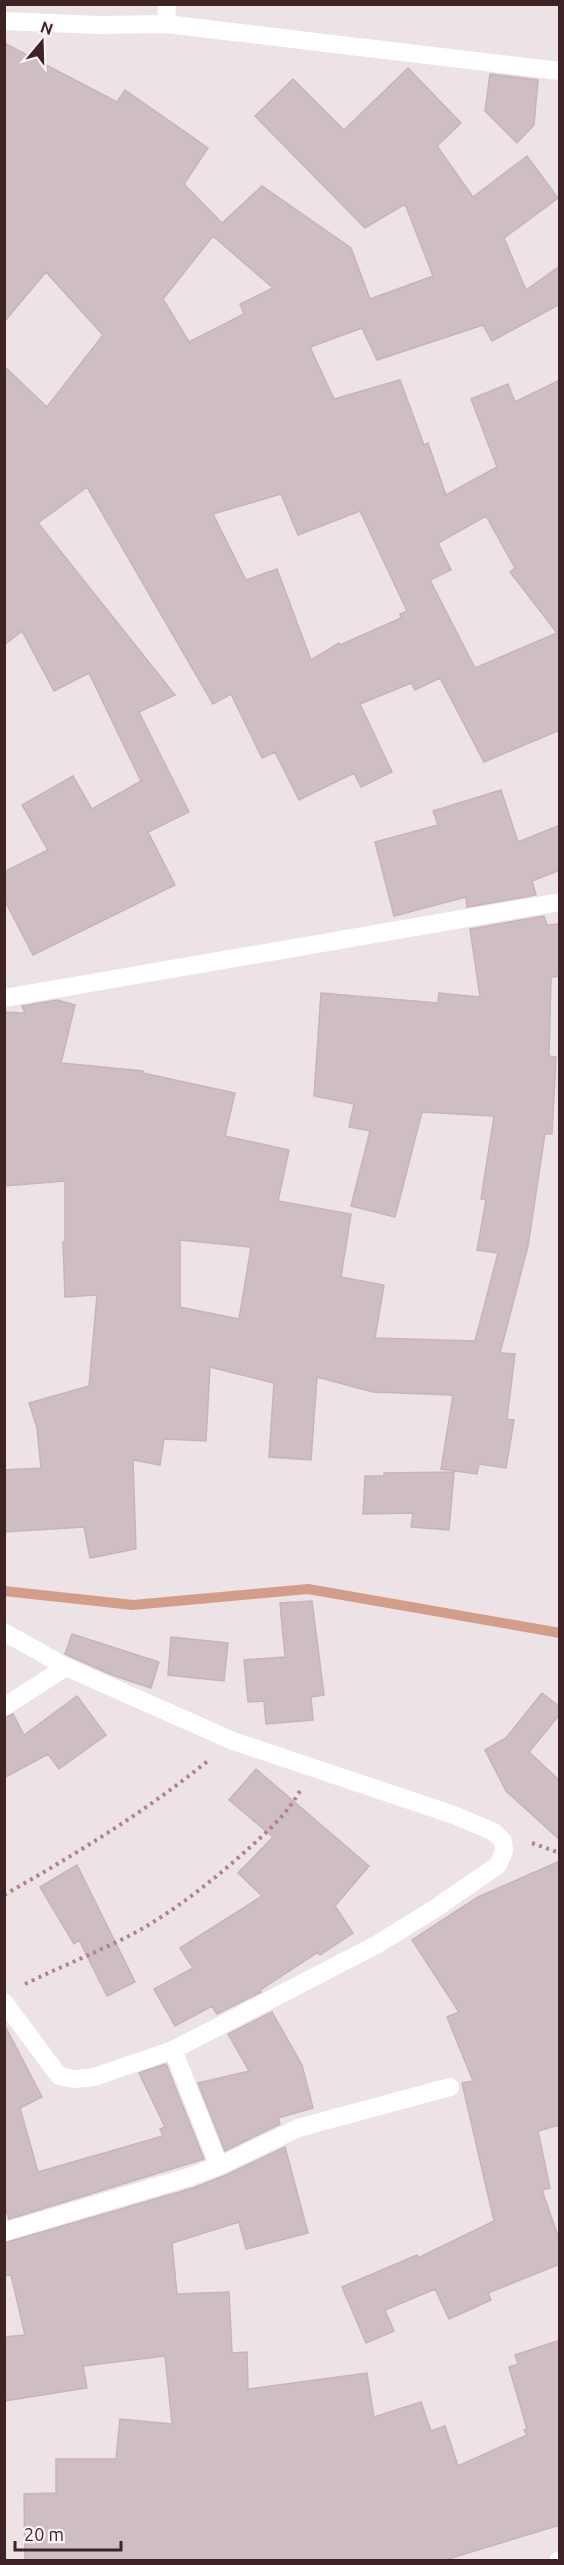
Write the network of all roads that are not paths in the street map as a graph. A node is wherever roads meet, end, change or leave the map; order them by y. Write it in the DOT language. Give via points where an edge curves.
graph roads {
  1 [pos="167,4"];
  2 [pos="4,21"];
  3 [pos="166,24"];
  4 [pos="560,71"];
  5 [pos="560,902"];
  6 [pos="4,998"];
  7 [pos="4,1632"];
  8 [pos="66,1667"];
  9 [pos="4,1707"];
  10 [pos="10,1995"];
  11 [pos="173,2050"];
  12 [pos="450,2087"];
  13 [pos="219,2166"];
  14 [pos="4,2232"];
  1 -- 3 [label="street"];
  2 -- 3 [label="street"];
  3 -- 4 [label="street"];
  5 -- 6 [label="street"];
  7 -- 8 [label="street"];
  8 -- 9 [label="street"];
  8 -- 11 [label="street" via="233,1741 454,1815 494,1832 503,1841 504,1851 498,1865 436,1908 376,1946"];
  10 -- 11 [label="street" via="59,2076 94,2077"];
  11 -- 13 [label="street"];
  12 -- 13 [label="street" via="298,2128"];
  13 -- 14 [label="street" via="106,2204"];
}
